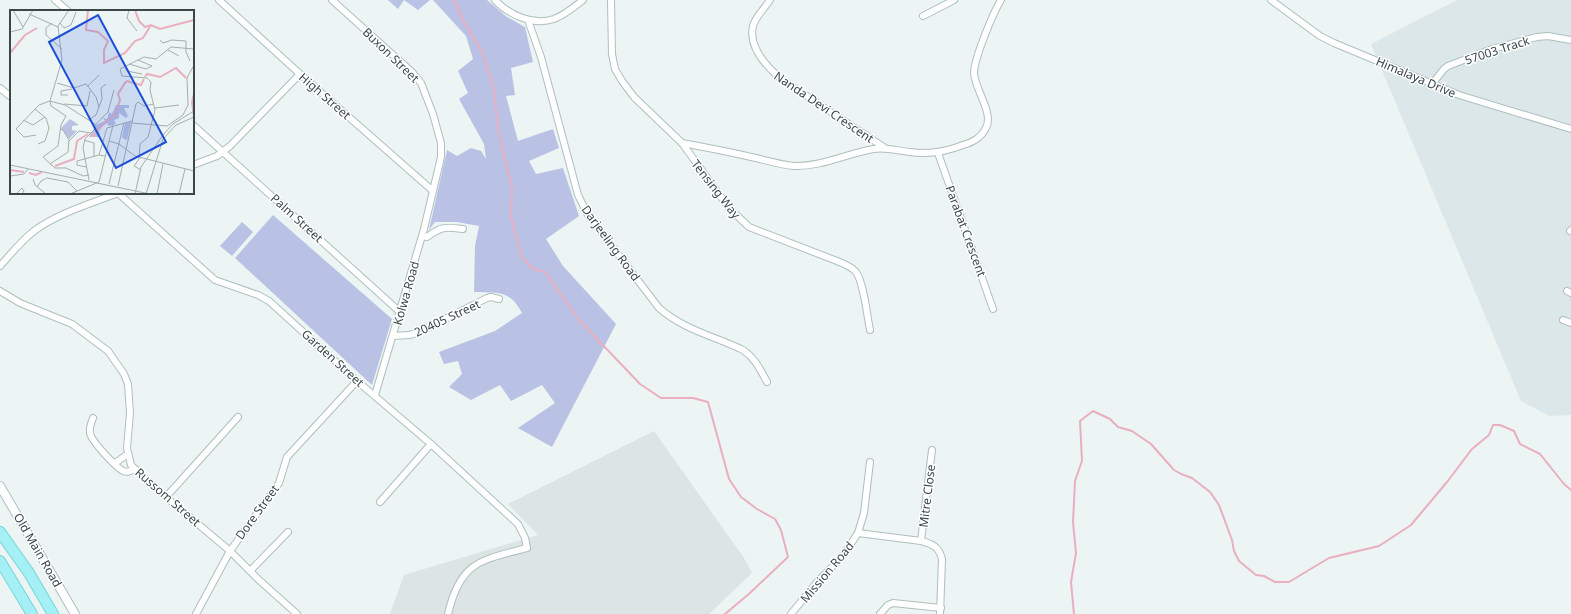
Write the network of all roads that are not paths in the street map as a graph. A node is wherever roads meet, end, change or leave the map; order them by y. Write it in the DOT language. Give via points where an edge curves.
graph roads {
  1 [pos="55,0"];
  2 [pos="219,0"];
  3 [pos="332,0"];
  4 [pos="495,0"];
  5 [pos="583,0"];
  6 [pos="611,0"];
  7 [pos="770,0"];
  8 [pos="954,0"];
  9 [pos="1001,0"];
  10 [pos="1272,0"];
  11 [pos="67,10"];
  12 [pos="923,16"];
  13 [pos="528,20"];
  14 [pos="1571,40"];
  15 [pos="300,74"];
  16 [pos="1432,84"];
  17 [pos="0,88"];
  18 [pos="10,96"];
  19 [pos="194,126"];
  20 [pos="1571,129"];
  21 [pos="682,144"];
  22 [pos="885,148"];
  23 [pos="223,152"];
  24 [pos="938,153"];
  25 [pos="194,165"];
  26 [pos="433,191"];
  27 [pos="116,194"];
  28 [pos="119,194"];
  29 [pos="463,229"];
  30 [pos="422,236"];
  31 [pos="0,266"];
  32 [pos="0,291"];
  33 [pos="499,299"];
  34 [pos="993,309"];
  35 [pos="400,312"];
  36 [pos="1563,320"];
  37 [pos="1571,323"];
  38 [pos="870,330"];
  39 [pos="393,336"];
  40 [pos="357,381"];
  41 [pos="767,382"];
  42 [pos="375,395"];
  43 [pos="238,417"];
  44 [pos="93,418"];
  45 [pos="432,444"];
  46 [pos="932,450"];
  47 [pos="128,454"];
  48 [pos="870,462"];
  49 [pos="115,463"];
  50 [pos="135,469"];
  51 [pos="0,486"];
  52 [pos="166,497"];
  53 [pos="380,502"];
  54 [pos="0,532"];
  55 [pos="288,532"];
  56 [pos="858,533"];
  57 [pos="921,541"];
  58 [pos="230,551"];
  59 [pos="0,561"];
  60 [pos="250,571"];
  61 [pos="941,611"];
  62 [pos="32,614"];
  63 [pos="53,614"];
  64 [pos="75,614"];
  65 [pos="196,614"];
  66 [pos="297,614"];
  67 [pos="448,614"];
  68 [pos="791,614"];
  69 [pos="880,614"];
  1 -- 11 [label="street"];
  2 -- 15 [label="street, High Street"];
  3 -- 26 [label="street, Buxon Street" via="412,72 420,83 434,114 441,143 441,157"];
  4 -- 13 [label="street" via="511,14"];
  5 -- 13 [label="street" via="554,19"];
  6 -- 21 [label="street, Tensing Way" via="612,54 615,69 634,97"];
  7 -- 22 [label="street, Nanda Devi Crescent" via="753,25 752,34 754,46 770,70"];
  8 -- 12 [label="street"];
  9 -- 24 [label="street" via="992,16 975,63 975,81 987,112 987,127 975,141"];
  10 -- 16 [label="street, Himalaya Drive" via="1320,36"];
  13 -- 41 [label="street, Darjeeling Road" via="541,57 578,195 588,215 659,308 684,326 747,352 756,361"];
  14 -- 16 [label="street, 57003 Track" via="1537,37 1492,49 1448,66"];
  15 -- 23 [label="street"];
  15 -- 26 [label="street, High Street"];
  16 -- 20 [label="street, Himalaya Drive" via="1477,101"];
  17 -- 18 [label="street"];
  19 -- 23 [label="street, Palm Street"];
  21 -- 22 [label="street" via="795,166 874,148"];
  21 -- 38 [label="street, Tensing Way" via="729,208 749,227 849,266 856,272"];
  22 -- 24 [label="street"];
  23 -- 25 [label="street"];
  23 -- 35 [label="street, Palm Street"];
  24 -- 34 [label="street, Parabat Crescent"];
  26 -- 30 [label="street, Kolwa Road"];
  27 -- 31 [label="street" via="41,227 23,240"];
  28 -- 40 [label="street, Garden Street" via="215,280 269,301"];
  29 -- 30 [label="street" via="443,228 427,237"];
  30 -- 35 [label="street, Kolwa Road"];
  32 -- 47 [label="street, Russom Street" via="20,303 72,324 115,360 124,374 130,397"];
  33 -- 39 [label="street, 20405 Street" via="487,298 417,333"];
  35 -- 39 [label="street, Kolwa Road"];
  36 -- 37 [label="street"];
  39 -- 42 [label="street, Kolwa Road"];
  40 -- 42 [label="street, Garden Street"];
  40 -- 58 [label="street, Dore Street" via="287,457 276,488"];
  42 -- 45 [label="street, Garden Street"];
  43 -- 52 [label="street"];
  44 -- 49 [label="street" via="89,429 92,439"];
  45 -- 53 [label="street"];
  45 -- 67 [label="street, Garden Street" via="518,524 527,548 491,557 466,572 455,589"];
  46 -- 57 [label="street, Mitre Close"];
  47 -- 49 [label="street"];
  47 -- 50 [label="street, Russom Street"];
  48 -- 56 [label="street" via="864,513"];
  49 -- 50 [label="street" via="124,471"];
  50 -- 52 [label="street, Russom Street"];
  51 -- 64 [label="street, Old Main Road"];
  52 -- 58 [label="street, Russom Street"];
  54 -- 63 [label="main road" via="29,573"];
  55 -- 60 [label="street"];
  56 -- 57 [label="street, Mission Road"];
  56 -- 68 [label="street, Mission Road" via="842,556"];
  57 -- 61 [label="street, Mission Road" via="931,543 941,552"];
  58 -- 60 [label="street, Russom Street"];
  58 -- 65 [label="street, Dore Street"];
  59 -- 62 [label="main road"];
  60 -- 66 [label="street, Russom Street"];
  61 -- 69 [label="street" via="893,603"];
}
